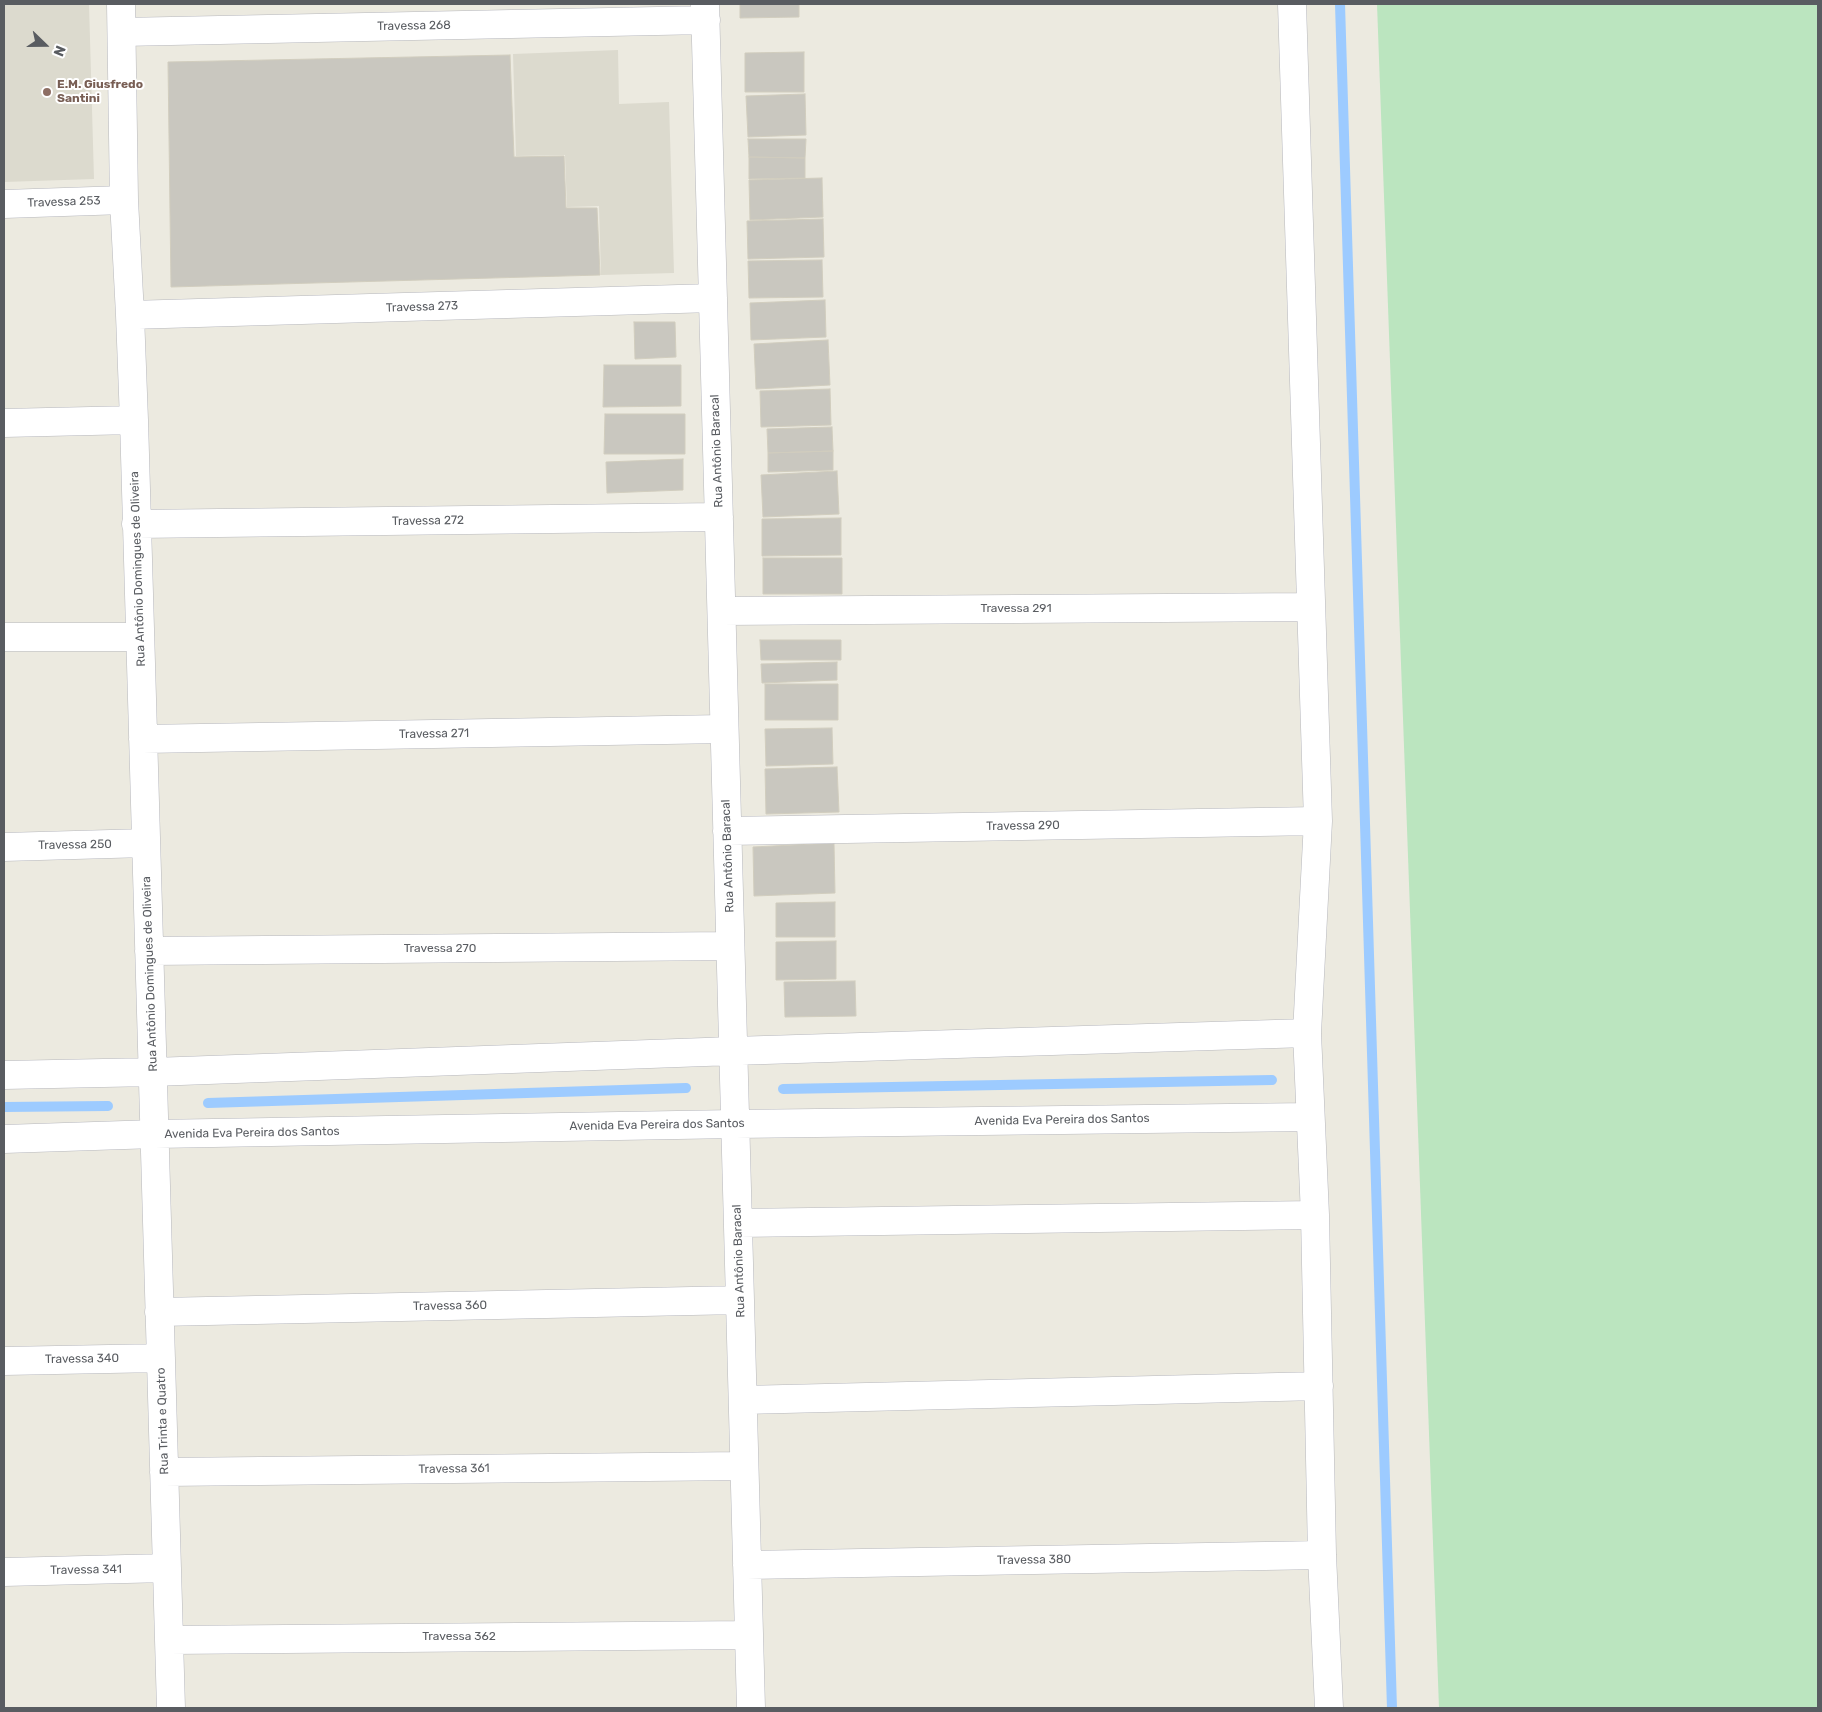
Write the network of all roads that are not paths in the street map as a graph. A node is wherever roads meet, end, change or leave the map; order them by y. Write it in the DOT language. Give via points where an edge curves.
graph roads {
  1 [pos="121,4"];
  2 [pos="1292,4"];
  3 [pos="705,12"];
  4 [pos="122,32"];
  5 [pos="124,200"];
  6 [pos="4,204"];
  7 [pos="713,298"];
  8 [pos="130,315"];
  9 [pos="134,420"];
  10 [pos="4,423"];
  11 [pos="719,517"];
  12 [pos="136,524"];
  13 [pos="1311,607"];
  14 [pos="722,611"];
  15 [pos="4,637"];
  16 [pos="140,637"];
  17 [pos="724,729"];
  18 [pos="143,739"];
  19 [pos="1318,822"];
  20 [pos="727,831"];
  21 [pos="146,843"];
  22 [pos="4,847"];
  23 [pos="730,946"];
  24 [pos="149,951"];
  25 [pos="1307,1033"];
  26 [pos="733,1050"];
  27 [pos="153,1072"];
  28 [pos="4,1074"];
  29 [pos="1310,1117"];
  30 [pos="735,1124"];
  31 [pos="155,1134"];
  32 [pos="4,1139"];
  33 [pos="1315,1215"];
  34 [pos="738,1223"];
  35 [pos="740,1300"];
  36 [pos="160,1312"];
  37 [pos="161,1358"];
  38 [pos="4,1360"];
  39 [pos="1319,1386"];
  40 [pos="743,1400"];
  41 [pos="744,1466"];
  42 [pos="164,1472"];
  43 [pos="1322,1555"];
  44 [pos="747,1565"];
  45 [pos="168,1568"];
  46 [pos="4,1572"];
  47 [pos="749,1635"];
  48 [pos="170,1640"];
  49 [pos="171,1708"];
  50 [pos="751,1708"];
  51 [pos="1329,1708"];
  1 -- 4 [label="street, Rua Antônio Domingues de Oliveira"];
  2 -- 13 [label="street"];
  3 -- 4 [label="street, Travessa 268"];
  3 -- 7 [label="street, Rua Antônio Baracal"];
  4 -- 5 [label="street, Rua Antônio Domingues de Oliveira"];
  5 -- 6 [label="street, Travessa 253"];
  5 -- 8 [label="street, Rua Antônio Domingues de Oliveira"];
  7 -- 8 [label="street, Travessa 273"];
  7 -- 11 [label="street, Rua Antônio Baracal"];
  8 -- 9 [label="street, Rua Antônio Domingues de Oliveira"];
  9 -- 10 [label="street"];
  9 -- 12 [label="street, Rua Antônio Domingues de Oliveira"];
  11 -- 12 [label="street, Travessa 272"];
  11 -- 14 [label="street, Rua Antônio Baracal"];
  12 -- 16 [label="street, Rua Antônio Domingues de Oliveira"];
  13 -- 14 [label="street, Travessa 291"];
  13 -- 19 [label="street"];
  14 -- 17 [label="street, Rua Antônio Baracal"];
  15 -- 16 [label="street"];
  16 -- 18 [label="street, Rua Antônio Domingues de Oliveira"];
  17 -- 18 [label="street, Travessa 271"];
  17 -- 20 [label="street, Rua Antônio Baracal"];
  18 -- 21 [label="street, Rua Antônio Domingues de Oliveira"];
  19 -- 20 [label="street, Travessa 290"];
  19 -- 25 [label="street"];
  20 -- 23 [label="street, Rua Antônio Baracal"];
  21 -- 22 [label="street, Travessa 250"];
  21 -- 24 [label="street, Rua Antônio Domingues de Oliveira"];
  23 -- 24 [label="street, Travessa 270"];
  23 -- 26 [label="street, Rua Antônio Baracal"];
  24 -- 27 [label="street, Rua Antônio Domingues de Oliveira"];
  25 -- 26 [label="street"];
  25 -- 29 [label="street"];
  26 -- 27 [label="street"];
  26 -- 30 [label="street, Rua Antônio Baracal"];
  27 -- 28 [label="street"];
  27 -- 31 [label="street, Rua Antônio Domingues de Oliveira"];
  29 -- 30 [label="street, Avenida Eva Pereira dos Santos"];
  29 -- 33 [label="street"];
  30 -- 31 [label="street, Avenida Eva Pereira dos Santos"];
  30 -- 34 [label="street, Rua Antônio Baracal"];
  31 -- 32 [label="street, Avenida Eva Pereira dos Santos"];
  31 -- 36 [label="street, Rua Trinta e Quatro"];
  33 -- 34 [label="street"];
  33 -- 39 [label="street"];
  34 -- 35 [label="street, Rua Antônio Baracal"];
  35 -- 36 [label="street, Travessa 360"];
  35 -- 40 [label="street, Rua Antônio Baracal"];
  36 -- 37 [label="street, Rua Trinta e Quatro"];
  37 -- 38 [label="street, Travessa 340"];
  37 -- 42 [label="street, Rua Trinta e Quatro"];
  39 -- 40 [label="street"];
  39 -- 43 [label="street"];
  40 -- 41 [label="street, Rua Antônio Baracal"];
  41 -- 42 [label="street, Travessa 361"];
  41 -- 44 [label="street, Rua Antônio Baracal"];
  42 -- 45 [label="street, Rua Trinta e Quatro"];
  43 -- 44 [label="street, Travessa 380"];
  43 -- 51 [label="street"];
  44 -- 47 [label="street, Rua Antônio Baracal"];
  45 -- 46 [label="street, Travessa 341"];
  45 -- 48 [label="street, Rua Trinta e Quatro"];
  47 -- 48 [label="street, Travessa 362"];
  47 -- 50 [label="street, Rua Antônio Baracal"];
  48 -- 49 [label="street, Rua Trinta e Quatro"];
}
